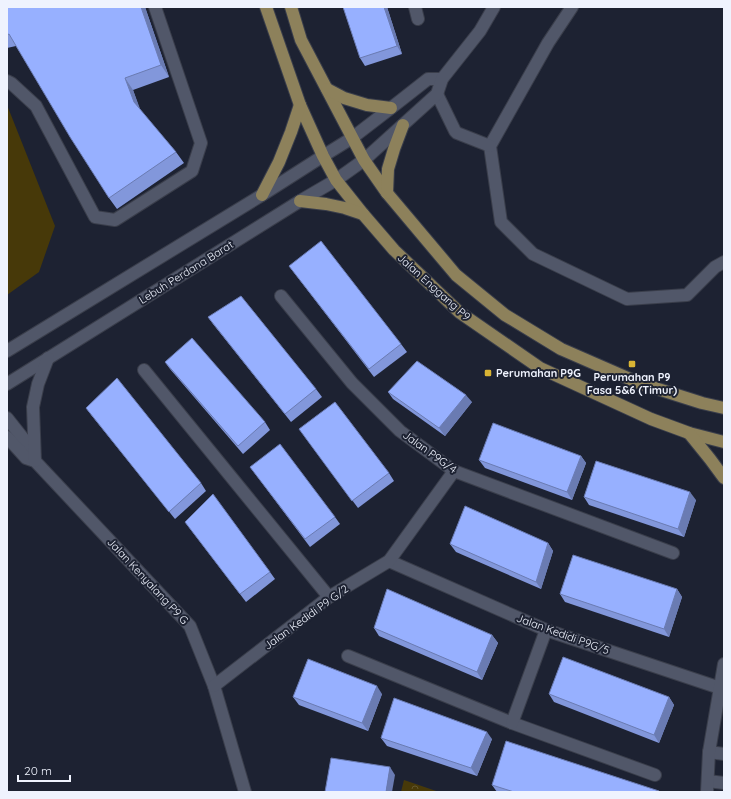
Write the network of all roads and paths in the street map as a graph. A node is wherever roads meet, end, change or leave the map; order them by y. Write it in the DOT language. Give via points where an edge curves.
graph roads {
  1 [pos="155,7"];
  2 [pos="266,7"];
  3 [pos="291,7"];
  4 [pos="414,7"];
  5 [pos="494,7"];
  6 [pos="572,7"];
  7 [pos="418,19"];
  8 [pos="442,79"];
  9 [pos="7,81"];
  10 [pos="327,89"];
  11 [pos="437,94"];
  12 [pos="300,105"];
  13 [pos="391,108"];
  14 [pos="403,125"];
  15 [pos="352,138"];
  16 [pos="490,146"];
  17 [pos="323,156"];
  18 [pos="364,160"];
  19 [pos="336,180"];
  20 [pos="387,193"];
  21 [pos="262,195"];
  22 [pos="300,201"];
  23 [pos="363,214"];
  24 [pos="724,262"];
  25 [pos="281,296"];
  26 [pos="7,351"];
  27 [pos="48,358"];
  28 [pos="144,370"];
  29 [pos="7,384"];
  30 [pos="702,403"];
  31 [pos="724,408"];
  32 [pos="724,417"];
  33 [pos="7,418"];
  34 [pos="689,434"];
  35 [pos="7,437"];
  36 [pos="724,442"];
  37 [pos="7,446"];
  38 [pos="19,451"];
  39 [pos="35,457"];
  40 [pos="454,472"];
  41 [pos="724,478"];
  42 [pos="673,554"];
  43 [pos="389,561"];
  44 [pos="330,597"];
  45 [pos="546,630"];
  46 [pos="348,656"];
  47 [pos="724,664"];
  48 [pos="214,686"];
  49 [pos="720,688"];
  50 [pos="512,724"];
  51 [pos="709,752"];
  52 [pos="724,754"];
  53 [pos="655,775"];
  54 [pos="724,783"];
  55 [pos="708,786"];
  56 [pos="245,792"];
  1 -- 9 [label="street" via="201,143 192,171 115,220 95,217 36,106"];
  2 -- 12 [label="main road, Jalan Enggang P9"];
  3 -- 10 [label="main road" via="301,40"];
  4 -- 7 [label="street"];
  5 -- 8 [label="street" via="480,31"];
  6 -- 16 [label="street" via="548,43"];
  8 -- 11 [label="street"];
  8 -- 13 [label="street" via="428,79"];
  10 -- 13 [label="main road" via="344,98 367,105"];
  10 -- 15 [label="main road"];
  11 -- 14 [label="street, Lebuh Perdana Barat"];
  11 -- 16 [label="street" via="457,134"];
  12 -- 17 [label="main road, Jalan Enggang P9"];
  12 -- 21 [label="main road" via="279,162"];
  13 -- 15 [label="street"];
  14 -- 18 [label="street, Lebuh Perdana Barat"];
  14 -- 20 [label="main road" via="388,169"];
  15 -- 17 [label="street"];
  15 -- 18 [label="main road"];
  16 -- 24 [label="street" via="501,222 533,254 627,299 687,295 715,267"];
  17 -- 19 [label="main road, Jalan Enggang P9"];
  17 -- 21 [label="street"];
  18 -- 19 [label="street, Lebuh Perdana Barat"];
  18 -- 20 [label="main road"];
  19 -- 22 [label="street, Lebuh Perdana Barat"];
  19 -- 23 [label="main road, Jalan Enggang P9"];
  20 -- 30 [label="main road" via="456,275 506,315 561,349 640,383"];
  21 -- 26 [label="street"];
  22 -- 23 [label="main road" via="326,204"];
  22 -- 27 [label="street, Lebuh Perdana Barat"];
  23 -- 34 [label="main road, Jalan Enggang P9" via="394,250 459,312 540,368 651,420"];
  25 -- 40 [label="street, Jalan P9G/4" via="357,388 400,431"];
  27 -- 29 [label="street, Lebuh Perdana Barat"];
  27 -- 39 [label="street" via="38,384 33,408"];
  28 -- 44 [label="street"];
  30 -- 31 [label="main road"];
  30 -- 32 [label="main road"];
  33 -- 39 [label="street, Jalan Kenyalang P9 G"];
  34 -- 36 [label="main road, Jalan Enggang P9"];
  34 -- 41 [label="main road"];
  35 -- 38 [label="street, Jalan Kenyalang P9 G"];
  37 -- 38 [label="street"];
  38 -- 39 [label="street, Jalan Kenyalang P9 G" via="26,458"];
  39 -- 48 [label="street, Jalan Kenyalang P9 G" via="190,626"];
  40 -- 42 [label="street, Jalan P9G/4"];
  40 -- 43 [label="street, Jalan Kedidi P9 G/2"];
  43 -- 44 [label="street, Jalan Kedidi P9 G/2"];
  43 -- 45 [label="street, Jalan Kedidi P9G/5"];
  44 -- 48 [label="street, Jalan Kedidi P9 G/2"];
  45 -- 49 [label="street, Jalan Kedidi P9G/5"];
  45 -- 50 [label="street"];
  46 -- 50 [label="street"];
  47 -- 49 [label="street"];
  48 -- 56 [label="street, Jalan Kenyalang P9 G"];
  49 -- 51 [label="street"];
  50 -- 53 [label="street"];
  51 -- 52 [label="street"];
  51 -- 55 [label="street"];
  54 -- 55 [label="street"];
}
